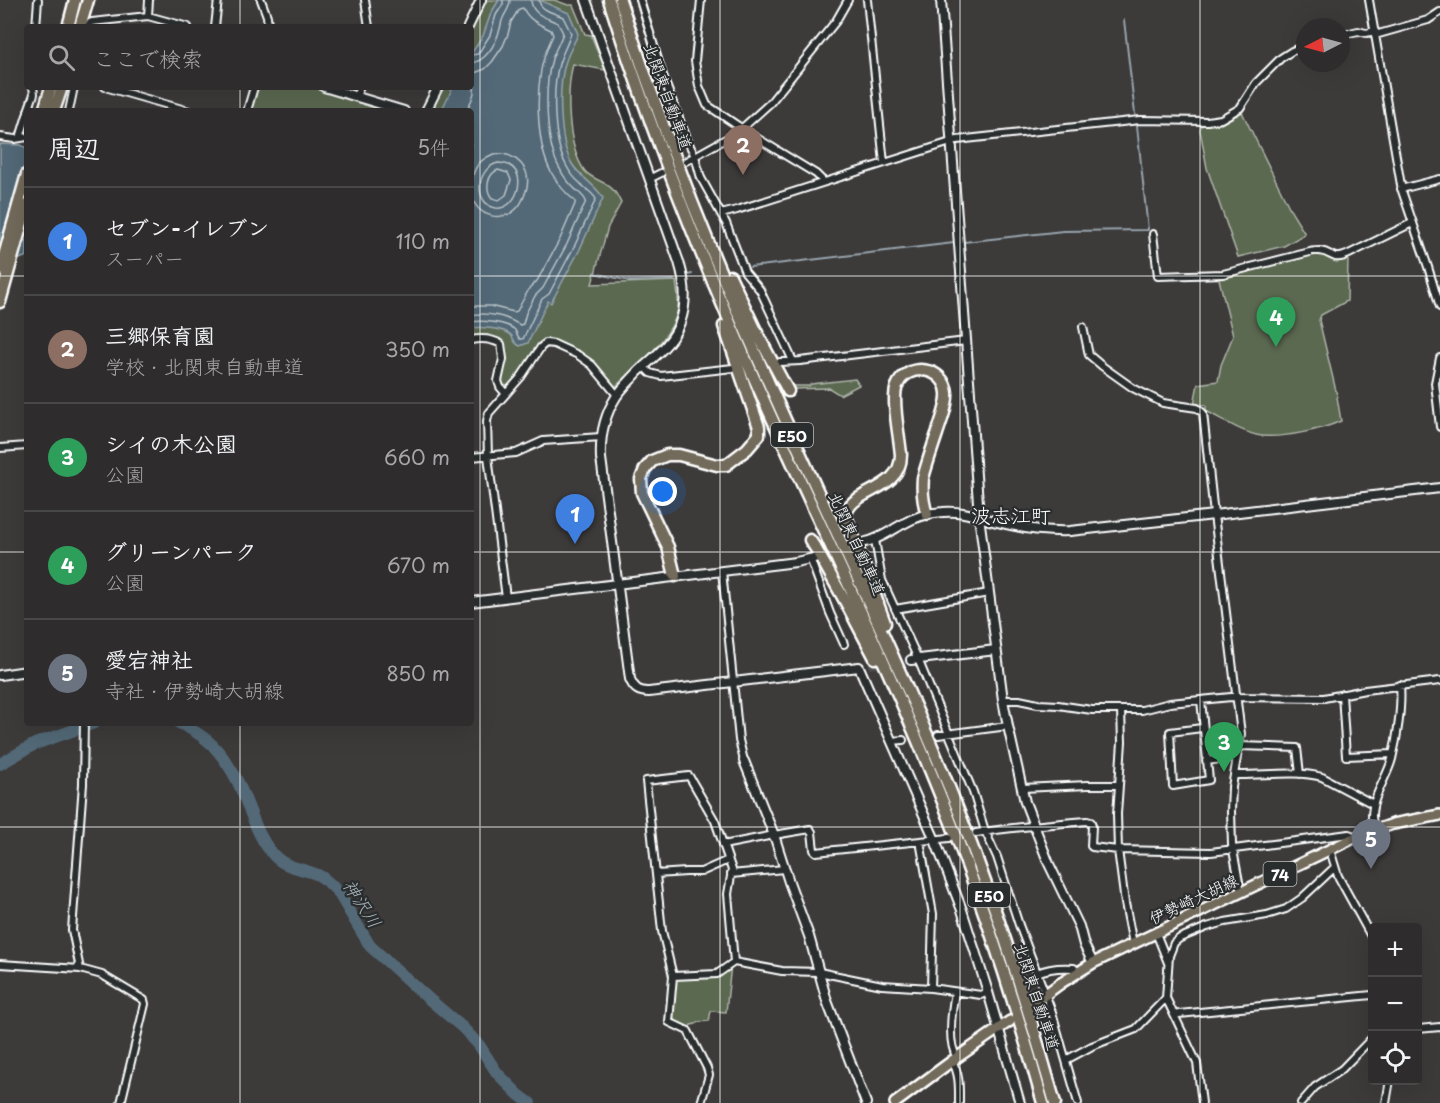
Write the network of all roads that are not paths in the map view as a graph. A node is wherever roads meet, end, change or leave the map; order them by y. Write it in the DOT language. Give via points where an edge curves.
graph roads {
  1 [pos="38,0"];
  2 [pos="75,0"];
  3 [pos="88,0"];
  4 [pos="149,0"];
  5 [pos="218,0"];
  6 [pos="261,0"];
  7 [pos="365,0"];
  8 [pos="481,0"];
  9 [pos="586,0"];
  10 [pos="609,0"];
  11 [pos="620,0"];
  12 [pos="640,0"];
  13 [pos="701,0"];
  14 [pos="848,0"];
  15 [pos="867,0"];
  16 [pos="941,0"];
  17 [pos="1369,0"];
  18 [pos="1440,12"];
  19 [pos="148,16"];
  20 [pos="36,24"];
  21 [pos="69,24"];
  22 [pos="84,24"];
  23 [pos="88,24"];
  24 [pos="177,24"];
  25 [pos="215,24"];
  26 [pos="268,24"];
  27 [pos="369,24"];
  28 [pos="469,24"];
  29 [pos="1350,33"];
  30 [pos="1375,33"];
  31 [pos="1296,49"];
  32 [pos="33,90"];
  33 [pos="50,90"];
  34 [pos="61,90"];
  35 [pos="73,90"];
  36 [pos="116,90"];
  37 [pos="253,90"];
  38 [pos="335,90"];
  39 [pos="359,90"];
  40 [pos="436,90"];
  41 [pos="356,96"];
  42 [pos="29,108"];
  43 [pos="45,108"];
  44 [pos="55,108"];
  45 [pos="70,108"];
  46 [pos="178,108"];
  47 [pos="248,108"];
  48 [pos="394,108"];
  49 [pos="428,108"];
  50 [pos="743,128"];
  51 [pos="0,137"];
  52 [pos="24,138"];
  53 [pos="951,141"];
  54 [pos="695,156"];
  55 [pos="686,161"];
  56 [pos="884,163"];
  57 [pos="661,173"];
  58 [pos="682,175"];
  59 [pos="649,179"];
  60 [pos="1440,179"];
  61 [pos="824,182"];
  62 [pos="24,185"];
  63 [pos="1401,189"];
  64 [pos="721,214"];
  65 [pos="24,216"];
  66 [pos="1412,223"];
  67 [pos="1153,234"];
  68 [pos="698,245"];
  69 [pos="0,270"];
  70 [pos="0,302"];
  71 [pos="1440,303"];
  72 [pos="1083,327"];
  73 [pos="474,340"];
  74 [pos="966,341"];
  75 [pos="1440,358"];
  76 [pos="780,362"];
  77 [pos="793,362"];
  78 [pos="644,366"];
  79 [pos="733,368"];
  80 [pos="788,391"];
  81 [pos="506,394"];
  82 [pos="617,395"];
  83 [pos="1440,427"];
  84 [pos="601,437"];
  85 [pos="24,446"];
  86 [pos="0,448"];
  87 [pos="488,456"];
  88 [pos="474,457"];
  89 [pos="722,471"];
  90 [pos="874,483"];
  91 [pos="1440,488"];
  92 [pos="927,514"];
  93 [pos="1214,515"];
  94 [pos="979,516"];
  95 [pos="810,540"];
  96 [pos="875,540"];
  97 [pos="866,542"];
  98 [pos="812,558"];
  99 [pos="722,571"];
  100 [pos="675,576"];
  101 [pos="618,584"];
  102 [pos="989,593"];
  103 [pos="506,598"];
  104 [pos="474,602"];
  105 [pos="896,609"];
  106 [pos="844,644"];
  107 [pos="996,650"];
  108 [pos="915,659"];
  109 [pos="869,665"];
  110 [pos="859,667"];
  111 [pos="24,671"];
  112 [pos="0,675"];
  113 [pos="733,681"];
  114 [pos="1440,681"];
  115 [pos="1400,685"];
  116 [pos="908,692"];
  117 [pos="1342,694"];
  118 [pos="1236,698"];
  119 [pos="1003,700"];
  120 [pos="1201,700"];
  121 [pos="1121,710"];
  122 [pos="84,726"];
  123 [pos="1008,726"];
  124 [pos="1202,728"];
  125 [pos="949,734"];
  126 [pos="938,735"];
  127 [pos="903,740"];
  128 [pos="892,741"];
  129 [pos="1240,746"];
  130 [pos="1393,754"];
  131 [pos="1237,757"];
  132 [pos="926,760"];
  133 [pos="744,761"];
  134 [pos="1206,761"];
  135 [pos="1300,774"];
  136 [pos="1234,775"];
  137 [pos="1119,786"];
  138 [pos="1022,788"];
  139 [pos="1373,804"];
  140 [pos="1440,815"];
  141 [pos="1034,826"];
  142 [pos="1375,830"];
  143 [pos="985,831"];
  144 [pos="976,833"];
  145 [pos="774,835"];
  146 [pos="1356,837"];
  147 [pos="949,838"];
  148 [pos="935,840"];
  149 [pos="920,841"];
  150 [pos="723,845"];
  151 [pos="1118,850"];
  152 [pos="1233,850"];
  153 [pos="1329,850"];
  154 [pos="728,860"];
  155 [pos="1335,867"];
  156 [pos="784,869"];
  157 [pos="657,874"];
  158 [pos="731,874"];
  159 [pos="1241,892"];
  160 [pos="1368,931"];
  161 [pos="1156,933"];
  162 [pos="1132,944"];
  163 [pos="734,962"];
  164 [pos="1093,963"];
  165 [pos="0,964"];
  166 [pos="1168,965"];
  167 [pos="80,969"];
  168 [pos="819,972"];
  169 [pos="1078,972"];
  170 [pos="1037,973"];
  171 [pos="674,976"];
  172 [pos="931,988"];
  173 [pos="955,992"];
  174 [pos="988,992"];
  175 [pos="1045,994"];
  176 [pos="1368,995"];
  177 [pos="1166,998"];
  178 [pos="1035,1002"];
  179 [pos="1175,1015"];
  180 [pos="1010,1021"];
  181 [pos="1440,1027"];
  182 [pos="998,1029"];
  183 [pos="1422,1029"];
  184 [pos="1368,1042"];
  185 [pos="955,1059"];
  186 [pos="1066,1060"];
  187 [pos="1389,1085"];
  188 [pos="122,1103"];
  189 [pos="701,1103"];
  190 [pos="866,1103"];
  191 [pos="895,1103"];
  192 [pos="959,1103"];
  193 [pos="1020,1103"];
  194 [pos="1043,1103"];
  195 [pos="1054,1103"];
  196 [pos="1078,1103"];
  197 [pos="1202,1103"];
  198 [pos="1301,1103"];
  199 [pos="1386,1103"];
  1 -- 20 [label="street"];
  2 -- 21 [label="highway"];
  3 -- 22 [label="highway"];
  4 -- 19 [label="street"];
  5 -- 25 [label="street"];
  6 -- 26 [label="street"];
  7 -- 27 [label="street"];
  8 -- 28 [label="street"];
  9 -- 59 [label="street"];
  10 -- 68 [label="highway, 北関東自動車道 / E50"];
  11 -- 58 [label="highway, 北関東自動車道 / E50"];
  12 -- 54 [label="street" via="665,82"];
  13 -- 50 [label="street" via="695,61 700,92 707,105"];
  14 -- 50 [label="street" via="802,64"];
  15 -- 56 [label="street"];
  16 -- 53 [label="street"];
  17 -- 30 [label="street"];
  18 -- 30 [label="street" via="1428,20"];
  19 -- 23 [label="street"];
  19 -- 24 [label="street"];
  29 -- 30 [label="street"];
  30 -- 63 [label="street"];
  31 -- 53 [label="street" via="1256,82 1240,108 1217,120 1140,120"];
  32 -- 42 [label="street"];
  33 -- 43 [label="highway"];
  34 -- 44 [label="highway"];
  35 -- 45 [label="street"];
  36 -- 46 [label="street"];
  37 -- 47 [label="street"];
  38 -- 41 [label="street"];
  39 -- 41 [label="street"];
  40 -- 49 [label="street"];
  41 -- 48 [label="street"];
  50 -- 54 [label="street"];
  50 -- 61 [label="street"];
  51 -- 52 [label="street"];
  53 -- 56 [label="street"];
  53 -- 74 [label="street"];
  54 -- 55 [label="street"];
  54 -- 64 [label="street" via="701,178"];
  56 -- 61 [label="street"];
  57 -- 59 [label="street"];
  58 -- 80 [label="highway"];
  58 -- 116 [label="highway, 北関東自動車道 / E50" via="750,342"];
  59 -- 78 [label="street" via="681,268 686,296 674,335"];
  60 -- 63 [label="street"];
  61 -- 64 [label="street"];
  62 -- 69 [label="highway"];
  63 -- 66 [label="street"];
  64 -- 77 [label="street" via="745,272 759,290"];
  65 -- 70 [label="highway"];
  66 -- 67 [label="street" via="1339,258 1322,251 1310,252 1212,275 1158,276"];
  66 -- 71 [label="street"];
  68 -- 100 [label="highway" via="760,432 755,442 726,465 672,454 652,460 645,469 642,493 668,547"];
  68 -- 132 [label="highway, 北関東自動車道 / E50"];
  72 -- 93 [label="street" via="1089,355 1102,366 1163,403 1197,408 1203,413"];
  73 -- 81 [label="street" via="501,344 503,359 498,381"];
  74 -- 77 [label="street"];
  74 -- 94 [label="street"];
  75 -- 83 [label="street" via="1435,383"];
  76 -- 77 [label="street"];
  78 -- 79 [label="street" via="650,374 661,376"];
  78 -- 82 [label="street"];
  81 -- 82 [label="street" via="541,347 549,343 566,348 592,365"];
  81 -- 87 [label="street" via="489,413"];
  82 -- 84 [label="street"];
  84 -- 87 [label="street" via="543,441 516,453"];
  84 -- 101 [label="street"];
  85 -- 86 [label="street"];
  87 -- 88 [label="street"];
  87 -- 103 [label="street"];
  89 -- 100 [label="highway" via="668,459 655,464 647,475 647,495 672,547"];
  90 -- 92 [label="highway" via="890,475 897,461 891,398 895,380 913,366 938,370 949,383 951,399 928,478"];
  91 -- 93 [label="street"];
  92 -- 94 [label="street" via="953,511"];
  92 -- 96 [label="street"];
  92 -- 116 [label="highway" via="923,478 948,394 936,374 919,370 903,377 895,392 902,455 898,472 851,505 846,516"];
  93 -- 94 [label="street" via="1062,531 1015,526"];
  93 -- 118 [label="street"];
  94 -- 102 [label="street"];
  95 -- 132 [label="highway"];
  96 -- 97 [label="street"];
  96 -- 105 [label="street" via="882,580"];
  98 -- 99 [label="street"];
  98 -- 106 [label="street"];
  99 -- 100 [label="street"];
  99 -- 113 [label="street"];
  100 -- 101 [label="street"];
  101 -- 103 [label="street"];
  101 -- 113 [label="street" via="630,679 635,688 649,692"];
  102 -- 105 [label="street"];
  102 -- 107 [label="street"];
  103 -- 104 [label="street"];
  105 -- 108 [label="street"];
  107 -- 108 [label="street"];
  107 -- 119 [label="street"];
  108 -- 125 [label="street"];
  109 -- 110 [label="street"];
  110 -- 113 [label="street"];
  110 -- 128 [label="street"];
  111 -- 112 [label="street"];
  113 -- 133 [label="street"];
  114 -- 115 [label="street"];
  115 -- 117 [label="street"];
  115 -- 130 [label="street"];
  116 -- 195 [label="highway, 北関東自動車道 / E50" via="984,881"];
  117 -- 118 [label="street" via="1324,698"];
  117 -- 130 [label="street" via="1346,756"];
  118 -- 120 [label="street"];
  118 -- 129 [label="street"];
  119 -- 121 [label="street"];
  119 -- 123 [label="street"];
  120 -- 121 [label="street" via="1146,710"];
  120 -- 124 [label="street"];
  121 -- 137 [label="street"];
  122 -- 167 [label="street" via="72,930"];
  123 -- 125 [label="street"];
  123 -- 138 [label="street"];
  124 -- 134 [label="street"];
  124 -- 134 [label="street" via="1170,732 1173,786 1209,780"];
  125 -- 126 [label="street"];
  125 -- 143 [label="street"];
  127 -- 128 [label="street"];
  128 -- 148 [label="street"];
  129 -- 131 [label="street"];
  129 -- 135 [label="street" via="1298,748"];
  130 -- 139 [label="street"];
  131 -- 134 [label="street"];
  131 -- 136 [label="street"];
  132 -- 194 [label="highway, 北関東自動車道 / E50" via="999,957"];
  133 -- 145 [label="street"];
  135 -- 136 [label="street"];
  135 -- 139 [label="street" via="1322,777"];
  136 -- 152 [label="street"];
  137 -- 138 [label="street"];
  137 -- 151 [label="street"];
  138 -- 141 [label="street"];
  139 -- 142 [label="street"];
  140 -- 142 [label="main road, 伊勢崎大胡線 / 74"];
  141 -- 143 [label="street"];
  141 -- 151 [label="street" via="1089,821 1091,846"];
  141 -- 164 [label="street"];
  142 -- 146 [label="main road, 伊勢崎大胡線 / 74"];
  143 -- 144 [label="street"];
  143 -- 170 [label="street"];
  145 -- 149 [label="street" via="810,830 816,852"];
  145 -- 150 [label="street"];
  145 -- 156 [label="street"];
  146 -- 152 [label="street" via="1349,834"];
  146 -- 153 [label="main road, 伊勢崎大胡線 / 74"];
  147 -- 148 [label="street"];
  148 -- 149 [label="street"];
  148 -- 174 [label="street"];
  149 -- 172 [label="street" via="933,914"];
  150 -- 154 [label="street"];
  150 -- 157 [label="street" via="715,821 689,776 646,781"];
  151 -- 152 [label="street"];
  151 -- 162 [label="street"];
  152 -- 159 [label="street"];
  153 -- 155 [label="street"];
  153 -- 159 [label="main road, 伊勢崎大胡線 / 74"];
  154 -- 157 [label="street" via="701,872"];
  154 -- 158 [label="street"];
  155 -- 160 [label="street"];
  155 -- 166 [label="street" via="1286,909 1212,925 1180,938 1171,950"];
  156 -- 158 [label="street"];
  156 -- 168 [label="street"];
  157 -- 171 [label="street" via="662,931"];
  158 -- 163 [label="street" via="728,894"];
  159 -- 161 [label="main road, 伊勢崎大胡線 / 74"];
  161 -- 162 [label="main road, 伊勢崎大胡線 / 74"];
  161 -- 166 [label="street"];
  162 -- 164 [label="main road, 伊勢崎大胡線 / 74"];
  163 -- 168 [label="street" via="782,971"];
  163 -- 171 [label="street" via="717,974"];
  164 -- 169 [label="main road, 伊勢崎大胡線 / 74"];
  165 -- 167 [label="street"];
  166 -- 177 [label="street"];
  167 -- 188 [label="street" via="107,978 145,1002"];
  168 -- 172 [label="street" via="882,985"];
  168 -- 190 [label="street"];
  169 -- 170 [label="street" via="1065,967"];
  169 -- 175 [label="main road, 伊勢崎大胡線 / 74"];
  170 -- 175 [label="street"];
  171 -- 189 [label="street" via="669,1022 688,1031 707,1068 709,1076"];
  172 -- 173 [label="street"];
  173 -- 174 [label="street"];
  173 -- 185 [label="street" via="951,1016"];
  174 -- 182 [label="street"];
  175 -- 178 [label="main road, 伊勢崎大胡線 / 74"];
  175 -- 186 [label="street"];
  176 -- 179 [label="street"];
  177 -- 179 [label="street"];
  177 -- 186 [label="street" via="1136,1029"];
  179 -- 197 [label="street" via="1197,1063"];
  180 -- 182 [label="main road"];
  181 -- 183 [label="street"];
  182 -- 185 [label="main road"];
  182 -- 193 [label="street"];
  184 -- 198 [label="street"];
  185 -- 191 [label="main road"];
  185 -- 192 [label="street"];
  186 -- 196 [label="street"];
  187 -- 199 [label="street"];
}
